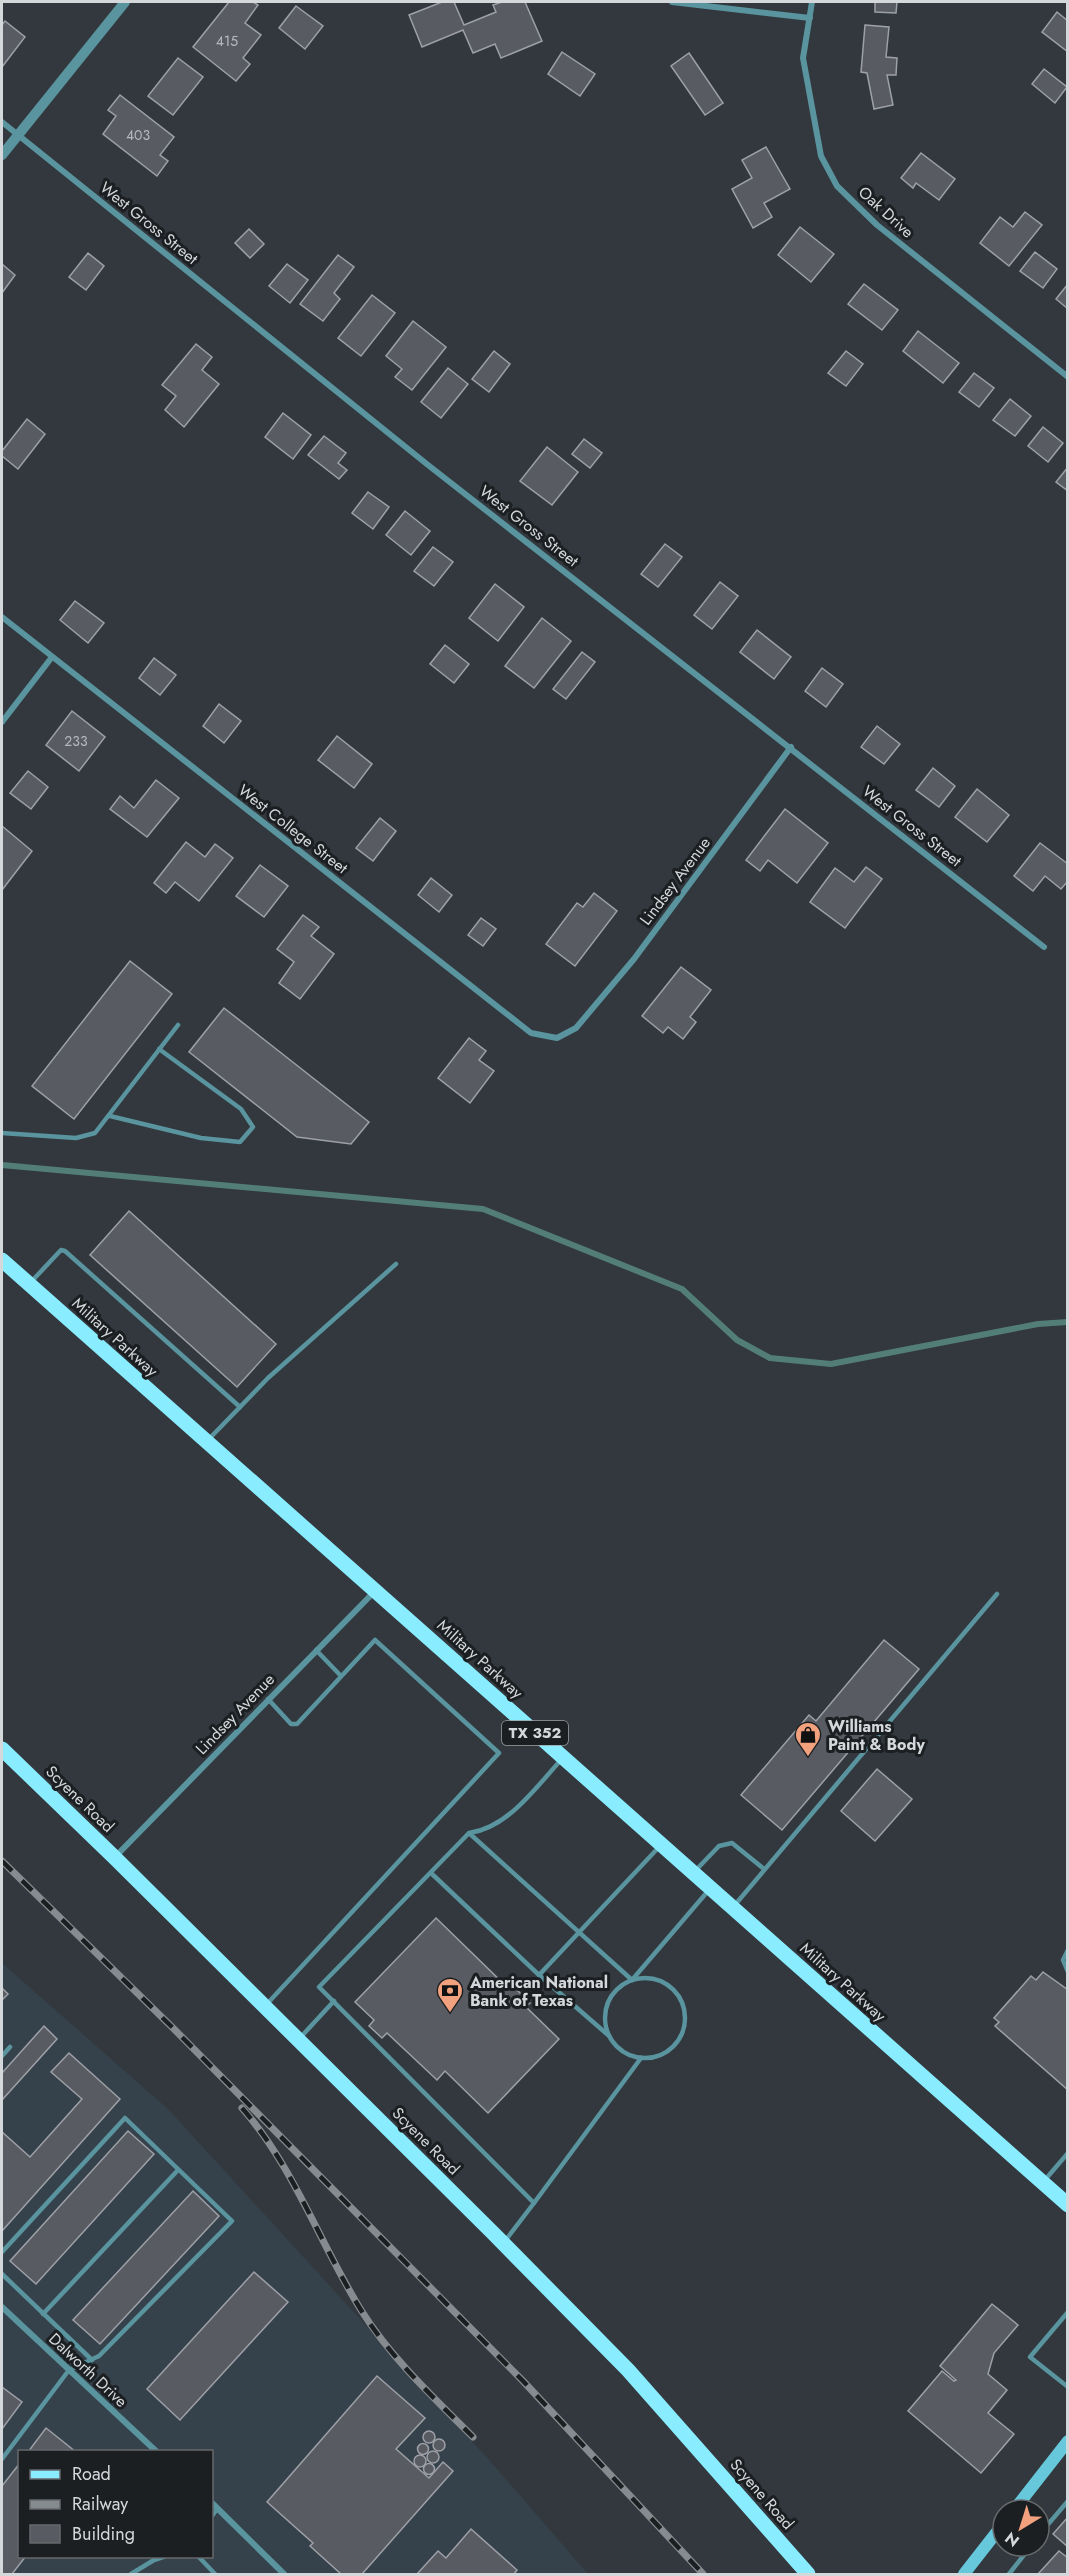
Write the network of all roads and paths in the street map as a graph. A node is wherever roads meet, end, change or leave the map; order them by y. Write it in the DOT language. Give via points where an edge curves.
graph roads {
  1 [pos="125,2"];
  2 [pos="672,2"];
  3 [pos="812,2"];
  4 [pos="810,18"];
  5 [pos="2,122"];
  6 [pos="18,135"];
  7 [pos="2,155"];
  8 [pos="1068,377"];
  9 [pos="2,617"];
  10 [pos="52,657"];
  11 [pos="2,722"];
  12 [pos="791,747"];
  13 [pos="1044,947"];
  14 [pos="178,1025"];
  15 [pos="576,1028"];
  16 [pos="159,1049"];
  17 [pos="110,1116"];
  18 [pos="2,1132"];
  19 [pos="2,1260"];
  20 [pos="396,1264"];
  21 [pos="28,1284"];
  22 [pos="240,1407"];
  23 [pos="206,1442"];
  24 [pos="375,1590"];
  25 [pos="997,1594"];
  26 [pos="316,1650"];
  27 [pos="341,1676"];
  28 [pos="268,1699"];
  29 [pos="2,1749"];
  30 [pos="563,1758"];
  31 [pos="470,1833"];
  32 [pos="661,1845"];
  33 [pos="114,1857"];
  34 [pos="764,1869"];
  35 [pos="431,1873"];
  36 [pos="693,1873"];
  37 [pos="710,1888"];
  38 [pos="732,1908"];
  39 [pos="579,1932"];
  40 [pos="1068,1950"];
  41 [pos="1068,1972"];
  42 [pos="539,1975"];
  43 [pos="632,1980"];
  44 [pos="334,2001"];
  45 [pos="264,2007"];
  46 [pos="610,2037"];
  47 [pos="298,2040"];
  48 [pos="10,2047"];
  49 [pos="2,2056"];
  50 [pos="641,2058"];
  51 [pos="1068,2153"];
  52 [pos="178,2170"];
  53 [pos="1042,2183"];
  54 [pos="534,2203"];
  55 [pos="1068,2205"];
  56 [pos="503,2243"];
  57 [pos="2,2252"];
  58 [pos="2,2274"];
  59 [pos="2,2307"];
  60 [pos="1068,2312"];
  61 [pos="43,2314"];
  62 [pos="92,2360"];
  63 [pos="69,2370"];
  64 [pos="1068,2387"];
  65 [pos="1068,2440"];
  66 [pos="156,2450"];
  67 [pos="2,2459"];
  68 [pos="1023,2498"];
  69 [pos="1068,2500"];
  70 [pos="213,2504"];
  71 [pos="217,2509"];
  72 [pos="213,2515"];
  73 [pos="1051,2521"];
  74 [pos="991,2539"];
  75 [pos="160,2558"];
  76 [pos="200,2558"];
  77 [pos="1022,2558"];
  78 [pos="131,2574"];
  79 [pos="215,2574"];
  80 [pos="285,2574"];
  81 [pos="808,2574"];
  82 [pos="964,2574"];
  83 [pos="1009,2574"];
  1 -- 6 [label="street"];
  2 -- 4 [label="street"];
  3 -- 4 [label="street, Oak Drive"];
  4 -- 8 [label="street, Oak Drive" via="803,58 821,156 837,186 877,225"];
  5 -- 6 [label="street, West Gross Street"];
  6 -- 7 [label="street"];
  6 -- 12 [label="street, West Gross Street" via="428,465"];
  9 -- 10 [label="street, West College Street"];
  10 -- 11 [label="street"];
  10 -- 15 [label="street, West College Street" via="531,1033 557,1038"];
  12 -- 13 [label="street, West Gross Street"];
  12 -- 15 [label="street, Lindsey Avenue" via="634,959"];
  14 -- 16 [label="lane"];
  16 -- 17 [label="lane"];
  16 -- 17 [label="lane" via="241,1109 253,1127 240,1142 201,1138"];
  17 -- 18 [label="lane" via="95,1133 76,1138"];
  19 -- 21 [label="main road, Military Parkway / TX 352"];
  20 -- 22 [label="lane"];
  21 -- 22 [label="lane" via="61,1250 65,1251"];
  21 -- 23 [label="main road, Military Parkway / TX 352"];
  22 -- 23 [label="lane"];
  23 -- 24 [label="main road, Military Parkway / TX 352"];
  24 -- 26 [label="street, Lindsey Avenue"];
  24 -- 30 [label="main road, Military Parkway / TX 352"];
  25 -- 34 [label="lane"];
  26 -- 27 [label="lane"];
  26 -- 28 [label="street, Lindsey Avenue"];
  27 -- 28 [label="lane" via="297,1724 291,1724"];
  27 -- 45 [label="lane" via="372,1641 379,1642 499,1753"];
  28 -- 33 [label="street, Lindsey Avenue"];
  29 -- 33 [label="main road, Scyene Road"];
  30 -- 31 [label="lane" via="507,1816 484,1831"];
  30 -- 32 [label="main road, Military Parkway / TX 352"];
  31 -- 35 [label="lane"];
  31 -- 39 [label="lane"];
  32 -- 36 [label="main road, Military Parkway / TX 352"];
  32 -- 39 [label="lane"];
  33 -- 45 [label="main road, Scyene Road"];
  34 -- 36 [label="lane" via="732,1842 719,1846"];
  34 -- 38 [label="lane"];
  35 -- 42 [label="lane"];
  35 -- 44 [label="lane" via="320,1987"];
  36 -- 37 [label="main road, Military Parkway / TX 352"];
  37 -- 38 [label="main road, Military Parkway / TX 352"];
  37 -- 43 [label="lane"];
  38 -- 53 [label="main road, Military Parkway / TX 352"];
  39 -- 42 [label="lane"];
  39 -- 43 [label="lane"];
  40 -- 41 [label="lane" via="1063,1960"];
  42 -- 46 [label="lane"];
  43 -- 46 [label="lane" via="611,1997 606,2010"];
  43 -- 50 [label="lane" via="653,1979 672,1988 685,2012 684,2030 675,2046 665,2054"];
  44 -- 47 [label="lane"];
  44 -- 54 [label="lane"];
  45 -- 47 [label="main road, Scyene Road"];
  46 -- 50 [label="lane" via="618,2048"];
  47 -- 56 [label="main road, Scyene Road"];
  48 -- 49 [label="lane"];
  50 -- 54 [label="lane"];
  51 -- 53 [label="lane"];
  52 -- 57 [label="lane" via="125,2118"];
  52 -- 61 [label="lane"];
  52 -- 62 [label="lane" via="232,2221"];
  53 -- 55 [label="main road, Military Parkway / TX 352"];
  54 -- 56 [label="lane"];
  56 -- 81 [label="main road, Scyene Road" via="628,2370"];
  58 -- 61 [label="lane"];
  59 -- 63 [label="street, Dalworth Drive"];
  60 -- 64 [label="lane" via="1030,2357"];
  61 -- 62 [label="lane"];
  62 -- 63 [label="lane"];
  63 -- 66 [label="street, Dalworth Drive"];
  63 -- 67 [label="lane"];
  65 -- 68 [label="main road"];
  69 -- 73 [label="lane"];
  70 -- 71 [label="street"];
  71 -- 72 [label="lane"];
  71 -- 80 [label="street"];
  74 -- 82 [label="main road"];
  75 -- 78 [label="lane"];
  76 -- 79 [label="lane"];
  77 -- 83 [label="lane"];
}
